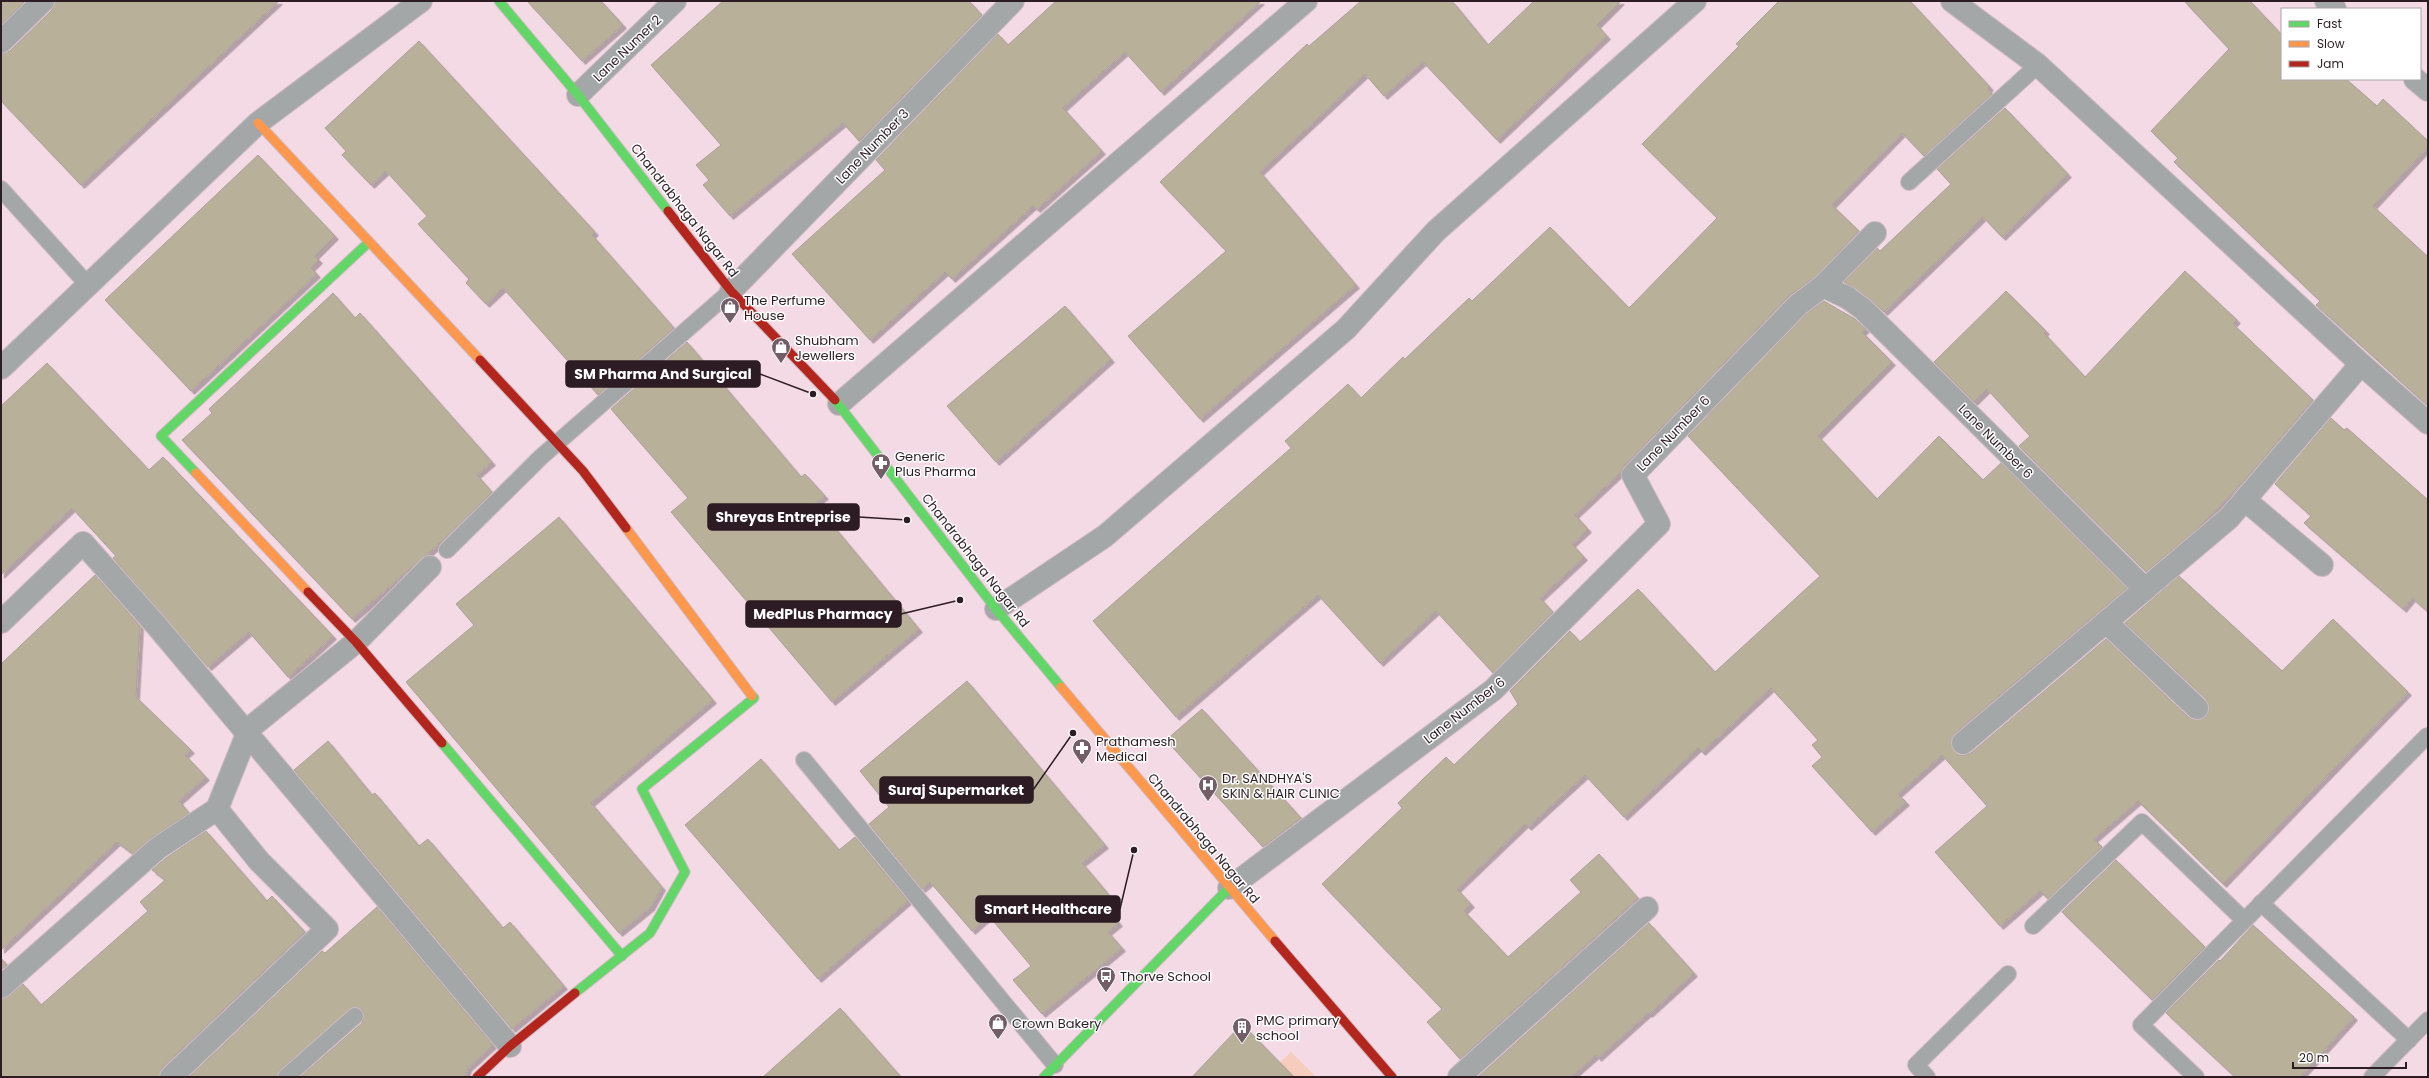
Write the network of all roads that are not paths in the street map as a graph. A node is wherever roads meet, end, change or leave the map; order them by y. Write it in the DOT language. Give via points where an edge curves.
graph roads {
  1 [pos="43,1"];
  2 [pos="421,1"];
  3 [pos="499,1"];
  4 [pos="675,1"];
  5 [pos="1013,1"];
  6 [pos="1306,1"];
  7 [pos="1695,1"];
  8 [pos="1952,1"];
  9 [pos="2326,1"];
  10 [pos="2334,8"];
  11 [pos="1,42"];
  12 [pos="2038,65"];
  13 [pos="2416,80"];
  14 [pos="2428,90"];
  15 [pos="578,95"];
  16 [pos="258,123"];
  17 [pos="1909,182"];
  18 [pos="1,189"];
  19 [pos="1875,233"];
  20 [pos="369,242"];
  21 [pos="88,286"];
  22 [pos="1823,286"];
  23 [pos="731,290"];
  24 [pos="2361,364"];
  25 [pos="1,368"];
  26 [pos="840,404"];
  27 [pos="2428,424"];
  28 [pos="559,443"];
  29 [pos="2245,500"];
  30 [pos="447,550"];
  31 [pos="2322,565"];
  32 [pos="430,567"];
  33 [pos="2145,589"];
  34 [pos="996,609"];
  35 [pos="1,622"];
  36 [pos="2106,622"];
  37 [pos="356,642"];
  38 [pos="2197,708"];
  39 [pos="247,734"];
  40 [pos="2427,736"];
  41 [pos="1962,743"];
  42 [pos="804,760"];
  43 [pos="217,809"];
  44 [pos="1228,888"];
  45 [pos="2262,903"];
  46 [pos="1647,908"];
  47 [pos="2244,920"];
  48 [pos="2033,926"];
  49 [pos="622,956"];
  50 [pos="2008,974"];
  51 [pos="1,987"];
  52 [pos="355,1016"];
  53 [pos="2428,1020"];
  54 [pos="2408,1040"];
  55 [pos="510,1046"];
  56 [pos="1056,1065"];
  57 [pos="171,1077"];
  58 [pos="286,1077"];
  59 [pos="477,1077"];
  60 [pos="1044,1077"];
  61 [pos="1392,1077"];
  62 [pos="1459,1077"];
  63 [pos="1927,1077"];
  64 [pos="2196,1077"];
  65 [pos="2372,1077"];
  1 -- 11 [label="street"];
  2 -- 16 [label="street"];
  3 -- 15 [label="street, Chandrabhaga Nagar Rd"];
  4 -- 15 [label="street, Lane Numer 2"];
  5 -- 23 [label="street, Lane Number 3"];
  6 -- 26 [label="street"];
  7 -- 34 [label="street" via="1436,231 1346,329 1105,536"];
  8 -- 12 [label="street"];
  9 -- 10 [label="street"];
  12 -- 17 [label="lane"];
  12 -- 24 [label="street"];
  13 -- 14 [label="street"];
  15 -- 23 [label="street, Chandrabhaga Nagar Rd"];
  16 -- 20 [label="street"];
  16 -- 21 [label="street"];
  18 -- 21 [label="lane"];
  19 -- 22 [label="street"];
  20 -- 28 [label="street"];
  20 -- 37 [label="street" via="161,436"];
  21 -- 25 [label="street"];
  22 -- 33 [label="street, Lane Number 6" via="1848,298 1863,309"];
  22 -- 44 [label="street, Lane Number 6" via="1798,305 1633,475 1659,524 1493,690"];
  23 -- 26 [label="street, Chandrabhaga Nagar Rd"];
  23 -- 28 [label="lane"];
  24 -- 27 [label="street"];
  24 -- 29 [label="street"];
  26 -- 34 [label="street, Chandrabhaga Nagar Rd"];
  28 -- 30 [label="lane" via="541,457"];
  28 -- 49 [label="street" via="583,471 754,698 642,789 685,872 650,933"];
  29 -- 31 [label="street"];
  29 -- 33 [label="street" via="2229,518"];
  32 -- 37 [label="street"];
  33 -- 36 [label="street"];
  34 -- 44 [label="street, Chandrabhaga Nagar Rd"];
  35 -- 39 [label="street" via="83,543"];
  36 -- 38 [label="street"];
  36 -- 41 [label="street"];
  37 -- 39 [label="street" via="246,731"];
  37 -- 49 [label="street"];
  39 -- 43 [label="street"];
  39 -- 55 [label="street"];
  40 -- 45 [label="lane"];
  42 -- 56 [label="lane"];
  43 -- 51 [label="street" via="158,848"];
  43 -- 57 [label="street" via="259,861 327,929"];
  44 -- 56 [label="street"];
  44 -- 61 [label="street, Chandrabhaga Nagar Rd"];
  45 -- 47 [label="lane"];
  45 -- 54 [label="lane"];
  46 -- 62 [label="street"];
  47 -- 48 [label="lane" via="2142,822"];
  47 -- 64 [label="lane" via="2141,1024"];
  49 -- 55 [label="street"];
  50 -- 63 [label="lane" via="1916,1065"];
  52 -- 58 [label="lane"];
  53 -- 54 [label="lane"];
  54 -- 65 [label="lane"];
  55 -- 59 [label="street"];
  56 -- 60 [label="street"];
}
